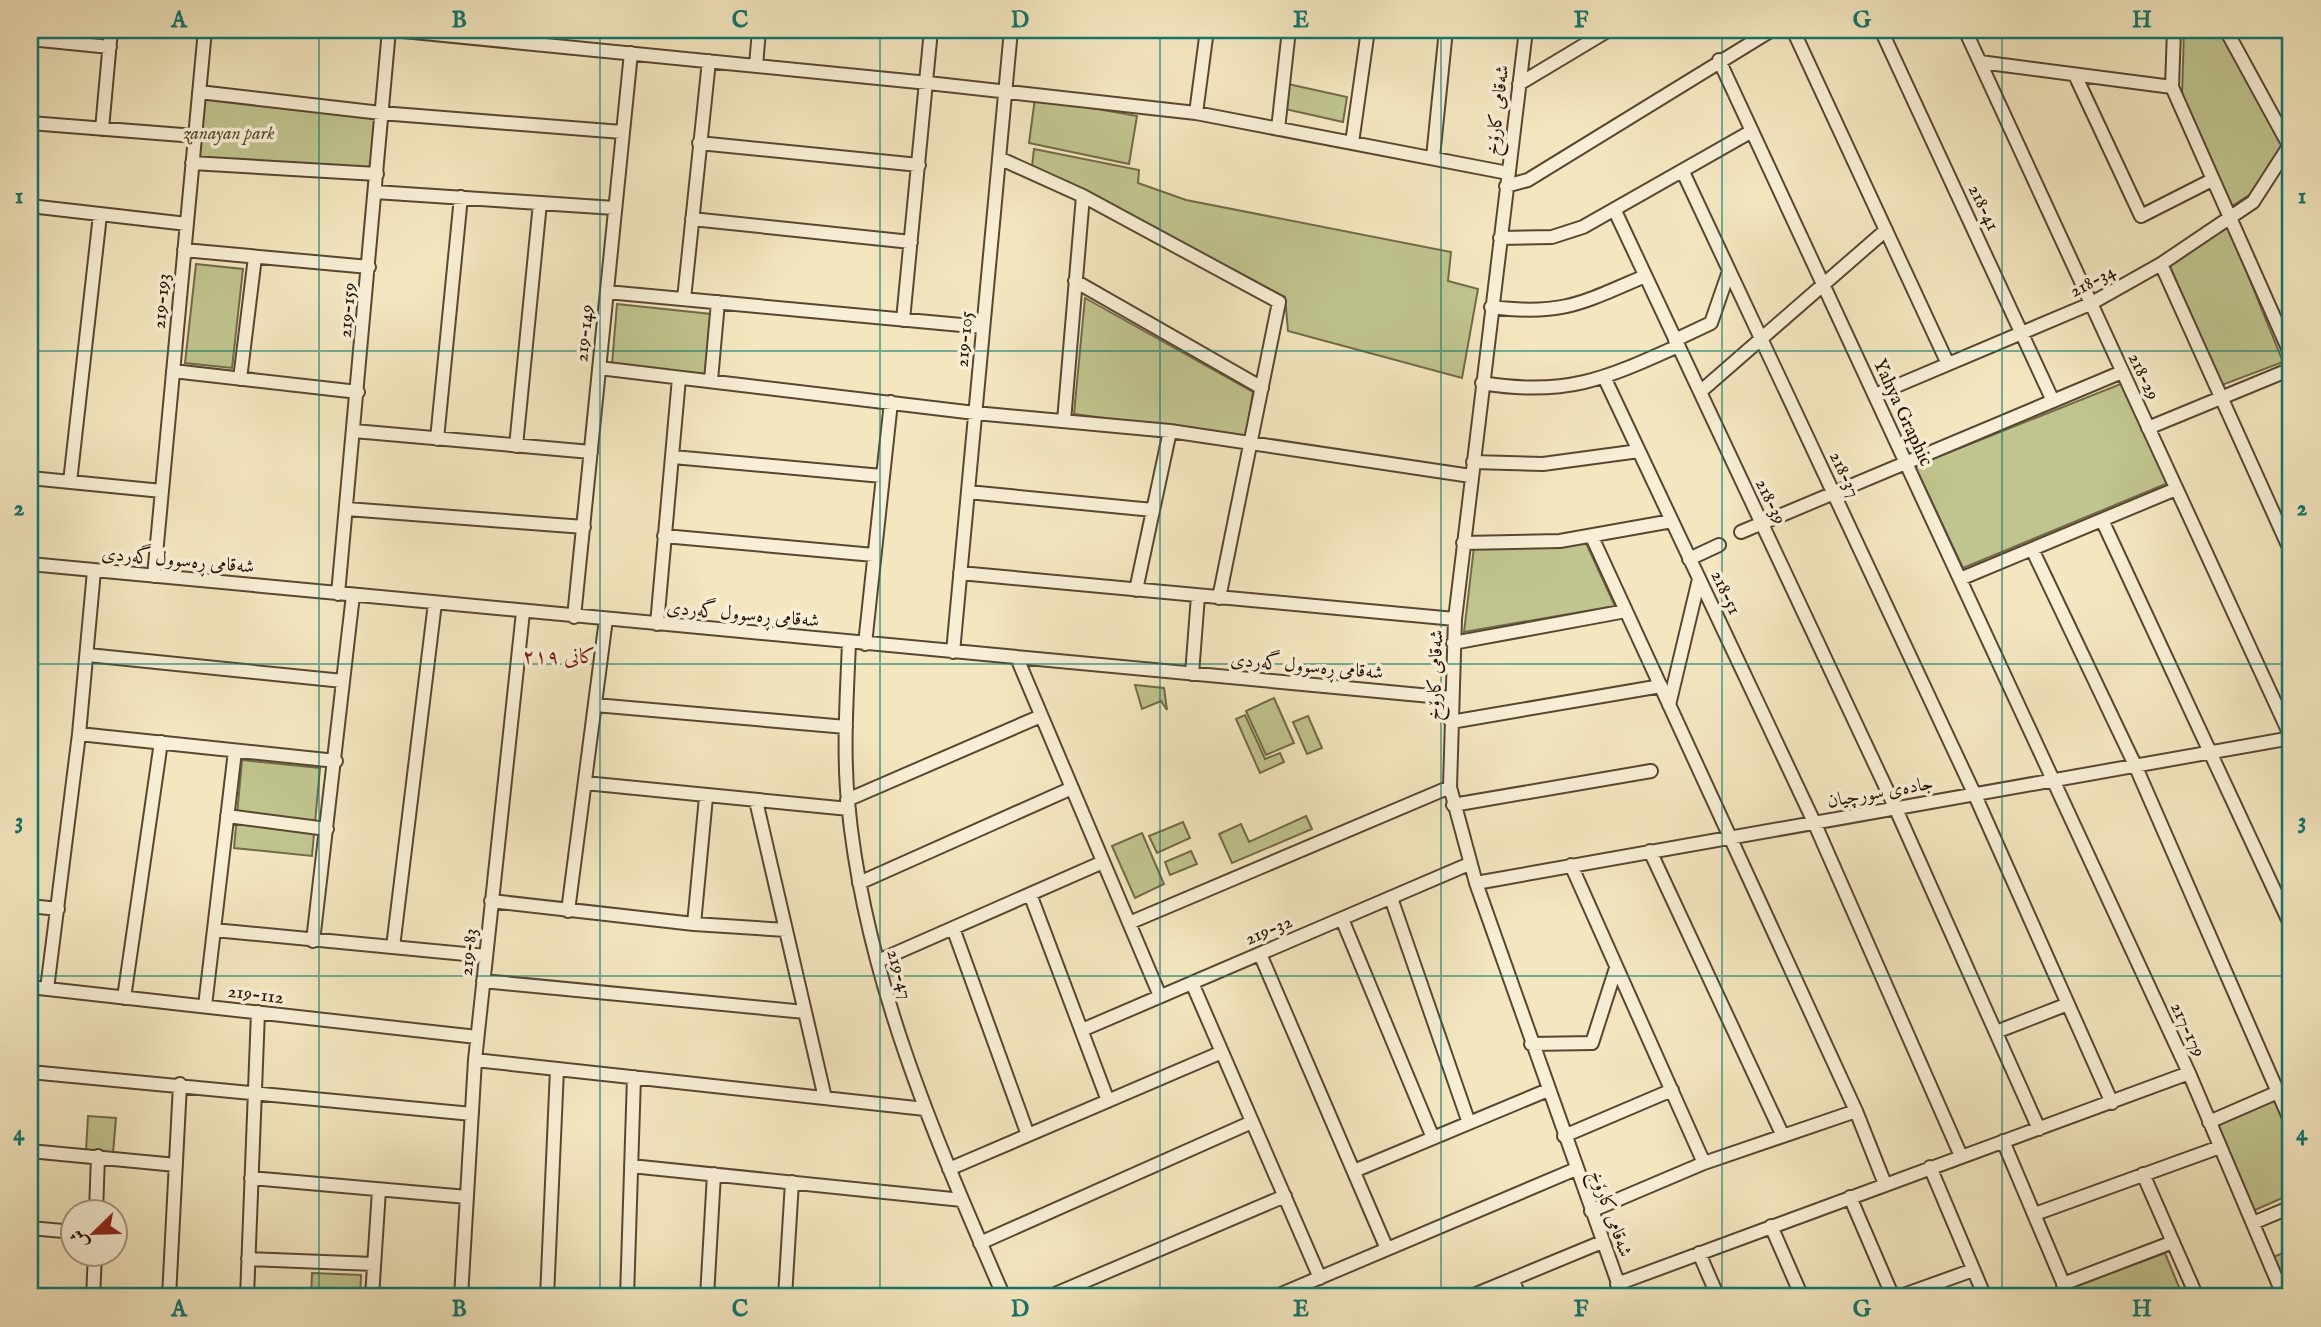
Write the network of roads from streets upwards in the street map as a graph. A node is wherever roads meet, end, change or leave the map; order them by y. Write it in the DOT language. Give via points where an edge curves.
graph roads {
  1 [pos="111,30"];
  2 [pos="205,30"];
  3 [pos="391,30"];
  4 [pos="759,30"];
  5 [pos="931,30"];
  6 [pos="1011,30"];
  7 [pos="1207,30"];
  8 [pos="1289,30"];
  9 [pos="1368,30"];
  10 [pos="1446,30"];
  11 [pos="1525,30"];
  12 [pos="1609,30"];
  13 [pos="1772,30"];
  14 [pos="1793,30"];
  15 [pos="1881,30"];
  16 [pos="1965,30"];
  17 [pos="2174,30"];
  18 [pos="2226,30"];
  19 [pos="448,32"];
  20 [pos="525,36"];
  21 [pos="30,39"];
  22 [pos="110,47"];
  23 [pos="631,53"];
  24 [pos="1719,60"];
  25 [pos="709,61"];
  26 [pos="1980,62"];
  27 [pos="756,66"];
  28 [pos="2076,75"];
  29 [pos="928,83"];
  30 [pos="1519,84"];
  31 [pos="2172,87"];
  32 [pos="199,92"];
  33 [pos="1005,92"];
  34 [pos="381,113"];
  35 [pos="1196,113"];
  36 [pos="30,123"];
  37 [pos="102,129"];
  38 [pos="1278,129"];
  39 [pos="1752,131"];
  40 [pos="622,132"];
  41 [pos="195,136"];
  42 [pos="699,143"];
  43 [pos="1352,143"];
  44 [pos="2290,148"];
  45 [pos="999,158"];
  46 [pos="1433,158"];
  47 [pos="192,163"];
  48 [pos="919,165"];
  49 [pos="1683,172"];
  50 [pos="377,174"];
  51 [pos="1507,180"];
  52 [pos="2212,180"];
  53 [pos="376,191"];
  54 [pos="1083,196"];
  55 [pos="461,197"];
  56 [pos="540,203"];
  57 [pos="30,206"];
  58 [pos="615,208"];
  59 [pos="1615,211"];
  60 [pos="100,215"];
  61 [pos="692,219"];
  62 [pos="2231,220"];
  63 [pos="187,224"];
  64 [pos="1886,230"];
  65 [pos="1500,238"];
  66 [pos="911,242"];
  67 [pos="184,250"];
  68 [pos="254,257"];
  69 [pos="2161,264"];
  70 [pos="369,267"];
  71 [pos="1729,271"];
  72 [pos="1645,276"];
  73 [pos="1074,281"];
  74 [pos="1824,285"];
  75 [pos="607,292"];
  76 [pos="684,299"];
  77 [pos="718,302"];
  78 [pos="2090,304"];
  79 [pos="1492,307"];
  80 [pos="903,320"];
  81 [pos="983,327"];
  82 [pos="2022,333"];
  83 [pos="1761,338"];
  84 [pos="1677,343"];
  85 [pos="2291,355"];
  86 [pos="1948,364"];
  87 [pos="599,369"];
  88 [pos="2291,369"];
  89 [pos="173,371"];
  90 [pos="2122,372"];
  91 [pos="679,378"];
  92 [pos="240,379"];
  93 [pos="1605,379"];
  94 [pos="711,380"];
  95 [pos="1482,383"];
  96 [pos="1262,388"];
  97 [pos="1700,391"];
  98 [pos="358,392"];
  99 [pos="1875,395"];
  100 [pos="2222,398"];
  101 [pos="2053,401"];
  102 [pos="891,402"];
  103 [pos="975,413"];
  104 [pos="1064,421"];
  105 [pos="2148,428"];
  106 [pos="354,431"];
  107 [pos="1170,431"];
  108 [pos="437,439"];
  109 [pos="1252,441"];
  110 [pos="516,446"];
  111 [pos="1639,451"];
  112 [pos="591,452"];
  113 [pos="673,457"];
  114 [pos="1473,461"];
  115 [pos="1906,463"];
  116 [pos="882,476"];
  117 [pos="1471,476"];
  118 [pos="30,478"];
  119 [pos="70,482"];
  120 [pos="2176,489"];
  121 [pos="162,491"];
  122 [pos="968,492"];
  123 [pos="1833,493"];
  124 [pos="347,509"];
  125 [pos="1153,510"];
  126 [pos="1672,520"];
  127 [pos="2102,520"];
  128 [pos="1761,523"];
  129 [pos="584,527"];
  130 [pos="1741,532"];
  131 [pos="664,536"];
  132 [pos="1592,537"];
  133 [pos="1463,543"];
  134 [pos="1719,545"];
  135 [pos="2032,549"];
  136 [pos="2291,552"];
  137 [pos="874,555"];
  138 [pos="1689,559"];
  139 [pos="30,564"];
  140 [pos="94,570"];
  141 [pos="960,573"];
  142 [pos="154,576"];
  143 [pos="1699,579"];
  144 [pos="1960,579"];
  145 [pos="1136,590"];
  146 [pos="338,594"];
  147 [pos="353,596"];
  148 [pos="1198,596"];
  149 [pos="1219,598"];
  150 [pos="435,603"];
  151 [pos="1626,611"];
  152 [pos="523,612"];
  153 [pos="574,617"];
  154 [pos="1455,619"];
  155 [pos="606,620"];
  156 [pos="657,624"];
  157 [pos="849,642"];
  158 [pos="864,643"];
  159 [pos="1453,643"];
  160 [pos="953,652"];
  161 [pos="88,655"];
  162 [pos="1017,658"];
  163 [pos="1192,674"];
  164 [pos="344,681"];
  165 [pos="1661,686"];
  166 [pos="1452,698"];
  167 [pos="595,705"];
  168 [pos="1669,705"];
  169 [pos="1041,716"];
  170 [pos="1451,722"];
  171 [pos="846,727"];
  172 [pos="79,734"];
  173 [pos="2291,738"];
  174 [pos="161,742"];
  175 [pos="235,751"];
  176 [pos="2212,752"];
  177 [pos="336,761"];
  178 [pos="2135,765"];
  179 [pos="1651,771"];
  180 [pos="2053,779"];
  181 [pos="585,783"];
  182 [pos="1450,787"];
  183 [pos="1072,788"];
  184 [pos="1974,793"];
  185 [pos="705,797"];
  186 [pos="756,801"];
  187 [pos="848,804"];
  188 [pos="1453,805"];
  189 [pos="1895,807"];
  190 [pos="227,816"];
  191 [pos="1814,822"];
  192 [pos="327,829"];
  193 [pos="1730,837"];
  194 [pos="1650,851"];
  195 [pos="1103,862"];
  196 [pos="1469,864"];
  197 [pos="1571,865"];
  198 [pos="859,883"];
  199 [pos="1476,883"];
  200 [pos="1030,894"];
  201 [pos="1391,898"];
  202 [pos="491,901"];
  203 [pos="30,906"];
  204 [pos="58,909"];
  205 [pos="568,911"];
  206 [pos="1342,919"];
  207 [pos="1129,923"];
  208 [pos="694,924"];
  209 [pos="2291,926"];
  210 [pos="953,928"];
  211 [pos="214,930"];
  212 [pos="786,930"];
  213 [pos="313,941"];
  214 [pos="393,947"];
  215 [pos="1260,954"];
  216 [pos="486,956"];
  217 [pos="878,961"];
  218 [pos="1616,968"];
  219 [pos="483,981"];
  220 [pos="1192,983"];
  221 [pos="30,987"];
  222 [pos="47,989"];
  223 [pos="1160,996"];
  224 [pos="124,998"];
  225 [pos="2068,1004"];
  226 [pos="205,1006"];
  227 [pos="258,1012"];
  228 [pos="805,1012"];
  229 [pos="1082,1030"];
  230 [pos="1996,1032"];
  231 [pos="477,1037"];
  232 [pos="1531,1044"];
  233 [pos="1222,1052"];
  234 [pos="475,1060"];
  235 [pos="557,1069"];
  236 [pos="30,1072"];
  237 [pos="2189,1073"];
  238 [pos="634,1077"];
  239 [pos="180,1084"];
  240 [pos="1548,1090"];
  241 [pos="1672,1090"];
  242 [pos="253,1091"];
  243 [pos="2278,1092"];
  244 [pos="825,1098"];
  245 [pos="1108,1101"];
  246 [pos="2112,1103"];
  247 [pos="925,1109"];
  248 [pos="1856,1111"];
  249 [pos="472,1114"];
  250 [pos="1252,1122"];
  251 [pos="2209,1122"];
  252 [pos="2291,1122"];
  253 [pos="1469,1123"];
  254 [pos="2039,1129"];
  255 [pos="1028,1135"];
  256 [pos="1564,1136"];
  257 [pos="1783,1136"];
  258 [pos="1433,1138"];
  259 [pos="2003,1141"];
  260 [pos="2220,1147"];
  261 [pos="30,1151"];
  262 [pos="98,1156"];
  263 [pos="1961,1156"];
  264 [pos="1704,1163"];
  265 [pos="176,1165"];
  266 [pos="631,1166"];
  267 [pos="1930,1167"];
  268 [pos="949,1169"];
  269 [pos="1576,1169"];
  270 [pos="1354,1171"];
  271 [pos="714,1174"];
  272 [pos="2143,1174"];
  273 [pos="251,1178"];
  274 [pos="792,1182"];
  275 [pos="1885,1184"];
  276 [pos="379,1190"];
  277 [pos="1285,1196"];
  278 [pos="467,1197"];
  279 [pos="1850,1197"];
  280 [pos="96,1198"];
  281 [pos="962,1200"];
  282 [pos="2291,1206"];
  283 [pos="1591,1211"];
  284 [pos="2035,1214"];
  285 [pos="2253,1223"];
  286 [pos="1771,1226"];
  287 [pos="30,1228"];
  288 [pos="60,1231"];
  289 [pos="980,1242"];
  290 [pos="1602,1242"];
  291 [pos="2173,1242"];
  292 [pos="1387,1249"];
  293 [pos="1699,1253"];
  294 [pos="248,1259"];
  295 [pos="374,1264"];
  296 [pos="94,1268"];
  297 [pos="1973,1270"];
  298 [pos="1320,1278"];
  299 [pos="1512,1279"];
  300 [pos="1617,1284"];
  301 [pos="2063,1284"];
  302 [pos="2286,1294"];
  303 [pos="1282,1296"];
  304 [pos="93,1297"];
  305 [pos="169,1297"];
  306 [pos="247,1297"];
  307 [pos="372,1297"];
  308 [pos="461,1297"];
  309 [pos="547,1297"];
  310 [pos="627,1297"];
  311 [pos="707,1297"];
  312 [pos="785,1297"];
  313 [pos="1004,1297"];
  314 [pos="1048,1297"];
  315 [pos="1469,1297"];
  316 [pos="1520,1297"];
  317 [pos="1623,1297"];
  318 [pos="1718,1297"];
  319 [pos="1802,1297"];
  320 [pos="1893,1297"];
  321 [pos="1898,1297"];
  322 [pos="1985,1297"];
  323 [pos="2069,1297"];
  324 [pos="2197,1297"];
  1 -- 22 [label="street"];
  2 -- 32 [label="street, 219-193"];
  3 -- 19 [label="street"];
  3 -- 34 [label="street, 219-159"];
  4 -- 27 [label="street"];
  5 -- 29 [label="street"];
  6 -- 33 [label="street, 219-105"];
  7 -- 35 [label="street"];
  8 -- 38 [label="street"];
  9 -- 43 [label="street"];
  10 -- 46 [label="street"];
  11 -- 30 [label="street, شەقامی کارۆخ"];
  12 -- 30 [label="street"];
  13 -- 24 [label="street"];
  14 -- 64 [label="street"];
  15 -- 82 [label="street, 218-41"];
  16 -- 26 [label="street, 218-29"];
  17 -- 31 [label="street"];
  18 -- 44 [label="street"];
  19 -- 20 [label="street"];
  20 -- 23 [label="street"];
  21 -- 22 [label="street"];
  22 -- 37 [label="street"];
  23 -- 25 [label="street"];
  23 -- 40 [label="street, 219-149"];
  24 -- 39 [label="street, Yahya Graphic"];
  24 -- 51 [label="street" via="1528,180"];
  25 -- 27 [label="street"];
  25 -- 42 [label="street"];
  26 -- 28 [label="street"];
  26 -- 78 [label="street, 218-29"];
  27 -- 29 [label="street"];
  28 -- 31 [label="street"];
  28 -- 52 [label="street" via="2141,216"];
  29 -- 33 [label="street"];
  29 -- 48 [label="street"];
  30 -- 51 [label="street, شەقامی کارۆخ"];
  31 -- 52 [label="street"];
  32 -- 34 [label="street"];
  32 -- 41 [label="street, 219-193"];
  33 -- 35 [label="street"];
  33 -- 45 [label="street, 219-105"];
  34 -- 40 [label="street"];
  34 -- 50 [label="street, 219-159"];
  35 -- 38 [label="street"];
  36 -- 37 [label="street"];
  37 -- 41 [label="street"];
  38 -- 43 [label="street"];
  39 -- 49 [label="street"];
  39 -- 74 [label="street, Yahya Graphic"];
  40 -- 58 [label="street, 219-149"];
  41 -- 47 [label="street, 219-193"];
  42 -- 48 [label="street"];
  42 -- 61 [label="street"];
  43 -- 46 [label="street"];
  44 -- 62 [label="street, 218-34" via="2266,187"];
  45 -- 54 [label="street"];
  45 -- 81 [label="street, 219-105"];
  46 -- 51 [label="street"];
  47 -- 50 [label="street"];
  47 -- 63 [label="street, 219-193"];
  48 -- 66 [label="street"];
  49 -- 59 [label="street"];
  49 -- 71 [label="street, 218-37"];
  50 -- 53 [label="street, 219-159"];
  51 -- 65 [label="street, شەقامی کارۆخ"];
  52 -- 62 [label="street"];
  53 -- 55 [label="street"];
  53 -- 70 [label="street, 219-159"];
  54 -- 73 [label="street"];
  54 -- 96 [label="street" via="1279,302"];
  55 -- 56 [label="street"];
  55 -- 108 [label="street"];
  56 -- 58 [label="street"];
  56 -- 110 [label="street"];
  57 -- 60 [label="street"];
  58 -- 75 [label="street, 219-149"];
  59 -- 65 [label="street" via="1552,237"];
  59 -- 72 [label="street, 218-39"];
  60 -- 63 [label="street"];
  60 -- 119 [label="street"];
  61 -- 66 [label="street"];
  61 -- 76 [label="street"];
  62 -- 69 [label="street, 218-34"];
  62 -- 85 [label="street"];
  63 -- 67 [label="street, 219-193"];
  64 -- 74 [label="street"];
  64 -- 86 [label="street"];
  65 -- 79 [label="street, شەقامی کارۆخ"];
  66 -- 80 [label="street"];
  67 -- 68 [label="street"];
  67 -- 89 [label="street, 219-193"];
  68 -- 70 [label="street"];
  68 -- 92 [label="street"];
  69 -- 78 [label="street, 218-34"];
  69 -- 100 [label="street"];
  70 -- 98 [label="street, 219-159"];
  71 -- 83 [label="street, 218-37"];
  71 -- 84 [label="street" via="1711,323"];
  72 -- 79 [label="street" via="1567,307 1530,312"];
  72 -- 84 [label="street, 218-39"];
  73 -- 96 [label="street"];
  73 -- 104 [label="street"];
  74 -- 83 [label="street"];
  74 -- 99 [label="street, Yahya Graphic"];
  75 -- 76 [label="street"];
  75 -- 87 [label="street, 219-149"];
  76 -- 77 [label="street"];
  77 -- 80 [label="street"];
  77 -- 94 [label="street"];
  78 -- 82 [label="street, 218-34"];
  78 -- 90 [label="street, 218-29"];
  79 -- 95 [label="street, شەقامی کارۆخ"];
  80 -- 81 [label="street"];
  81 -- 103 [label="street, 219-105"];
  82 -- 86 [label="street, 218-34"];
  82 -- 101 [label="street, 218-41"];
  83 -- 97 [label="street"];
  83 -- 123 [label="street, 218-37"];
  84 -- 93 [label="street"];
  84 -- 97 [label="street, 218-39"];
  86 -- 99 [label="street, 218-34"];
  87 -- 91 [label="street"];
  87 -- 112 [label="street, 219-149"];
  88 -- 100 [label="street"];
  89 -- 92 [label="street"];
  89 -- 121 [label="street, 219-193"];
  90 -- 101 [label="street"];
  90 -- 105 [label="street, 218-29"];
  91 -- 94 [label="street"];
  91 -- 113 [label="street"];
  92 -- 98 [label="street"];
  93 -- 95 [label="street" via="1532,389"];
  93 -- 111 [label="street, 218-51"];
  94 -- 102 [label="street"];
  95 -- 114 [label="street, شەقامی کارۆخ"];
  96 -- 109 [label="street"];
  97 -- 128 [label="street, 218-39"];
  98 -- 106 [label="street, 219-159"];
  99 -- 115 [label="street, Yahya Graphic"];
  100 -- 105 [label="street"];
  100 -- 136 [label="street"];
  101 -- 115 [label="street"];
  102 -- 103 [label="street"];
  102 -- 116 [label="street"];
  103 -- 104 [label="street"];
  103 -- 122 [label="street, 219-105"];
  104 -- 107 [label="street"];
  105 -- 120 [label="street, 218-29"];
  106 -- 108 [label="street"];
  106 -- 124 [label="street, 219-159"];
  107 -- 109 [label="street"];
  107 -- 125 [label="street"];
  108 -- 110 [label="street"];
  109 -- 117 [label="street"];
  109 -- 149 [label="street"];
  110 -- 112 [label="street"];
  111 -- 114 [label="street" via="1555,464"];
  111 -- 126 [label="street, 218-51"];
  112 -- 129 [label="street, 219-149"];
  113 -- 116 [label="street"];
  113 -- 131 [label="street"];
  114 -- 117 [label="street, شەقامی کارۆخ"];
  115 -- 123 [label="street"];
  115 -- 144 [label="street, Yahya Graphic"];
  116 -- 137 [label="street"];
  117 -- 133 [label="street, شەقامی کارۆخ"];
  118 -- 119 [label="street"];
  119 -- 121 [label="street"];
  120 -- 127 [label="street"];
  120 -- 173 [label="street, 218-29"];
  121 -- 142 [label="street, 219-193"];
  122 -- 125 [label="street"];
  122 -- 141 [label="street, 219-105"];
  123 -- 128 [label="street"];
  123 -- 184 [label="street, 218-37"];
  124 -- 129 [label="street"];
  124 -- 146 [label="street, 219-159"];
  125 -- 145 [label="street"];
  126 -- 132 [label="street"];
  126 -- 138 [label="street, 218-51"];
  127 -- 135 [label="street"];
  127 -- 176 [label="street"];
  128 -- 130 [label="street"];
  128 -- 189 [label="street, 218-39"];
  129 -- 153 [label="street, 219-149"];
  131 -- 137 [label="street"];
  131 -- 156 [label="street"];
  132 -- 133 [label="street"];
  132 -- 151 [label="street"];
  133 -- 154 [label="street, شەقامی کارۆخ"];
  134 -- 138 [label="street"];
  135 -- 144 [label="street"];
  135 -- 178 [label="street"];
  137 -- 158 [label="street"];
  138 -- 143 [label="street, 218-51"];
  139 -- 140 [label="street, شەقامی ڕەسوول گەردی"];
  140 -- 142 [label="street, شەقامی ڕەسوول گەردی"];
  140 -- 161 [label="street"];
  141 -- 145 [label="street"];
  141 -- 160 [label="street, 219-105"];
  142 -- 146 [label="street, شەقامی ڕەسوول گەردی"];
  143 -- 168 [label="street"];
  143 -- 191 [label="street, 218-51"];
  144 -- 180 [label="street, Yahya Graphic"];
  145 -- 148 [label="street"];
  146 -- 147 [label="street, شەقامی ڕەسوول گەردی"];
  147 -- 150 [label="street, شەقامی ڕەسوول گەردی"];
  147 -- 164 [label="street"];
  148 -- 149 [label="street"];
  148 -- 163 [label="street"];
  149 -- 154 [label="street"];
  150 -- 152 [label="street, شەقامی ڕەسوول گەردی"];
  150 -- 214 [label="street"];
  151 -- 159 [label="street"];
  151 -- 165 [label="street"];
  152 -- 153 [label="street, شەقامی ڕەسوول گەردی"];
  152 -- 202 [label="street, 219-83"];
  153 -- 155 [label="street, شەقامی ڕەسوول گەردی"];
  154 -- 159 [label="street, شەقامی کارۆخ"];
  155 -- 156 [label="street, شەقامی ڕەسوول گەردی"];
  155 -- 167 [label="street"];
  156 -- 157 [label="street, شەقامی ڕەسوول گەردی"];
  157 -- 158 [label="street, شەقامی ڕەسوول گەردی"];
  157 -- 171 [label="street, 219-47"];
  158 -- 160 [label="street, شەقامی ڕەسوول گەردی"];
  159 -- 166 [label="street, شەقامی کارۆخ"];
  160 -- 162 [label="street, شەقامی ڕەسوول گەردی"];
  161 -- 164 [label="street"];
  161 -- 172 [label="street"];
  162 -- 163 [label="street, شەقامی ڕەسوول گەردی"];
  162 -- 169 [label="street"];
  163 -- 166 [label="street, شەقامی ڕەسوول گەردی"];
  164 -- 177 [label="street"];
  165 -- 168 [label="street"];
  165 -- 170 [label="street"];
  166 -- 170 [label="street, شەقامی کارۆخ"];
  167 -- 171 [label="street"];
  167 -- 181 [label="street"];
  168 -- 193 [label="street"];
  169 -- 183 [label="street"];
  169 -- 187 [label="street"];
  170 -- 182 [label="street, شەقامی کارۆخ"];
  171 -- 187 [label="street, 219-47"];
  172 -- 174 [label="street"];
  172 -- 204 [label="street"];
  173 -- 176 [label="street, جادەی سورچیان"];
  174 -- 175 [label="street"];
  174 -- 224 [label="street"];
  175 -- 177 [label="street"];
  175 -- 190 [label="street"];
  176 -- 178 [label="street, جادەی سورچیان"];
  176 -- 209 [label="street"];
  177 -- 192 [label="street"];
  178 -- 180 [label="street, جادەی سورچیان"];
  178 -- 243 [label="street"];
  179 -- 188 [label="street"];
  180 -- 184 [label="street, جادەی سورچیان"];
  180 -- 237 [label="street, 217-179"];
  181 -- 185 [label="street"];
  181 -- 205 [label="street"];
  182 -- 188 [label="street, شەقامی کارۆخ"];
  182 -- 207 [label="street"];
  183 -- 195 [label="street"];
  183 -- 198 [label="street"];
  184 -- 189 [label="street, جادەی سورچیان"];
  184 -- 225 [label="street, 218-37"];
  185 -- 186 [label="street"];
  185 -- 208 [label="street"];
  186 -- 187 [label="street"];
  186 -- 212 [label="street"];
  187 -- 198 [label="street, 219-47"];
  188 -- 196 [label="street, شەقامی کارۆخ"];
  189 -- 191 [label="street, جادەی سورچیان"];
  189 -- 230 [label="street, 218-39"];
  190 -- 192 [label="street"];
  190 -- 211 [label="street"];
  191 -- 193 [label="street, جادەی سورچیان"];
  191 -- 263 [label="street, 218-51"];
  192 -- 213 [label="street"];
  193 -- 194 [label="street, جادەی سورچیان"];
  193 -- 248 [label="street"];
  194 -- 197 [label="street, جادەی سورچیان"];
  194 -- 257 [label="street"];
  195 -- 200 [label="street"];
  195 -- 207 [label="street"];
  196 -- 199 [label="street, شەقامی کارۆخ"];
  196 -- 201 [label="street, 219-32"];
  197 -- 199 [label="street, جادەی سورچیان"];
  197 -- 218 [label="street"];
  198 -- 217 [label="street, 219-47"];
  199 -- 232 [label="street, شەقامی کارۆخ"];
  200 -- 210 [label="street"];
  200 -- 229 [label="street"];
  201 -- 206 [label="street, 219-32"];
  201 -- 253 [label="street"];
  202 -- 205 [label="street"];
  202 -- 216 [label="street, 219-83"];
  203 -- 204 [label="street"];
  204 -- 222 [label="street"];
  205 -- 208 [label="street"];
  206 -- 215 [label="street, 219-32"];
  206 -- 258 [label="street"];
  207 -- 223 [label="street"];
  208 -- 212 [label="street"];
  210 -- 217 [label="street"];
  210 -- 255 [label="street"];
  211 -- 213 [label="street"];
  211 -- 226 [label="street"];
  212 -- 228 [label="street"];
  213 -- 214 [label="street"];
  214 -- 216 [label="street"];
  215 -- 220 [label="street, 219-32"];
  215 -- 270 [label="street"];
  216 -- 219 [label="street, 219-83"];
  217 -- 247 [label="street, 219-47"];
  218 -- 232 [label="street" via="1592,1043"];
  218 -- 241 [label="street"];
  219 -- 228 [label="street"];
  219 -- 231 [label="street, 219-83"];
  220 -- 223 [label="street, 219-32"];
  220 -- 233 [label="street"];
  221 -- 222 [label="street, 219-112"];
  222 -- 224 [label="street, 219-112"];
  223 -- 229 [label="street, 219-32"];
  224 -- 226 [label="street, 219-112"];
  225 -- 230 [label="street"];
  225 -- 246 [label="street, 218-37"];
  226 -- 227 [label="street, 219-112"];
  227 -- 231 [label="street, 219-112"];
  227 -- 242 [label="street"];
  228 -- 244 [label="street"];
  229 -- 245 [label="street"];
  230 -- 254 [label="street, 218-39"];
  231 -- 234 [label="street, 219-83"];
  232 -- 240 [label="street, شەقامی کارۆخ"];
  233 -- 245 [label="street"];
  233 -- 250 [label="street"];
  234 -- 235 [label="street"];
  234 -- 249 [label="street, 219-83"];
  235 -- 238 [label="street"];
  235 -- 309 [label="street"];
  236 -- 239 [label="street"];
  237 -- 246 [label="street"];
  237 -- 251 [label="street, 217-179"];
  238 -- 244 [label="street"];
  238 -- 266 [label="street"];
  239 -- 242 [label="street"];
  239 -- 265 [label="street"];
  240 -- 253 [label="street"];
  240 -- 256 [label="street, شەقامی کارۆخ"];
  241 -- 256 [label="street"];
  241 -- 264 [label="street"];
  242 -- 249 [label="street"];
  242 -- 273 [label="street"];
  243 -- 251 [label="street"];
  243 -- 252 [label="street"];
  244 -- 247 [label="street"];
  245 -- 255 [label="street"];
  246 -- 254 [label="street"];
  247 -- 268 [label="street, 219-47"];
  248 -- 257 [label="street"];
  248 -- 275 [label="street"];
  249 -- 278 [label="street, 219-83"];
  250 -- 277 [label="street"];
  250 -- 289 [label="street"];
  251 -- 260 [label="street, 217-179"];
  253 -- 258 [label="street"];
  254 -- 259 [label="street"];
  255 -- 268 [label="street"];
  256 -- 269 [label="street, شەقامی کارۆخ"];
  257 -- 264 [label="street"];
  258 -- 270 [label="street"];
  259 -- 263 [label="street"];
  259 -- 284 [label="street"];
  260 -- 272 [label="street"];
  260 -- 285 [label="street, 217-179"];
  261 -- 262 [label="street"];
  262 -- 265 [label="street"];
  262 -- 280 [label="street"];
  263 -- 267 [label="street"];
  264 -- 283 [label="street"];
  265 -- 305 [label="street"];
  266 -- 271 [label="street"];
  266 -- 310 [label="street"];
  267 -- 275 [label="street"];
  267 -- 297 [label="street"];
  268 -- 281 [label="street, 219-47"];
  269 -- 283 [label="street, شەقامی کارۆخ"];
  269 -- 292 [label="street"];
  270 -- 292 [label="street"];
  271 -- 274 [label="street"];
  271 -- 311 [label="street"];
  272 -- 284 [label="street"];
  272 -- 291 [label="street"];
  273 -- 276 [label="street"];
  273 -- 294 [label="street"];
  274 -- 281 [label="street"];
  274 -- 312 [label="street"];
  275 -- 279 [label="street"];
  276 -- 278 [label="street"];
  276 -- 295 [label="street"];
  277 -- 298 [label="street"];
  277 -- 314 [label="street"];
  278 -- 308 [label="street, 219-83"];
  279 -- 286 [label="street"];
  279 -- 320 [label="street"];
  281 -- 289 [label="street, 219-47"];
  282 -- 285 [label="street"];
  283 -- 290 [label="street, شەقامی کارۆخ"];
  284 -- 301 [label="street"];
  285 -- 302 [label="street, 217-179"];
  286 -- 293 [label="street"];
  286 -- 319 [label="street"];
  287 -- 288 [label="street"];
  289 -- 313 [label="street, 219-47"];
  290 -- 299 [label="street"];
  290 -- 300 [label="street, شەقامی کارۆخ"];
  291 -- 301 [label="street"];
  291 -- 324 [label="street"];
  292 -- 298 [label="street"];
  293 -- 300 [label="street"];
  293 -- 318 [label="street"];
  294 -- 295 [label="street"];
  294 -- 306 [label="street"];
  295 -- 307 [label="street"];
  296 -- 304 [label="street"];
  297 -- 321 [label="street"];
  297 -- 322 [label="street"];
  298 -- 303 [label="street"];
  299 -- 315 [label="street"];
  299 -- 316 [label="street"];
  300 -- 317 [label="street, شەقامی کارۆخ"];
  301 -- 323 [label="street"];
}
